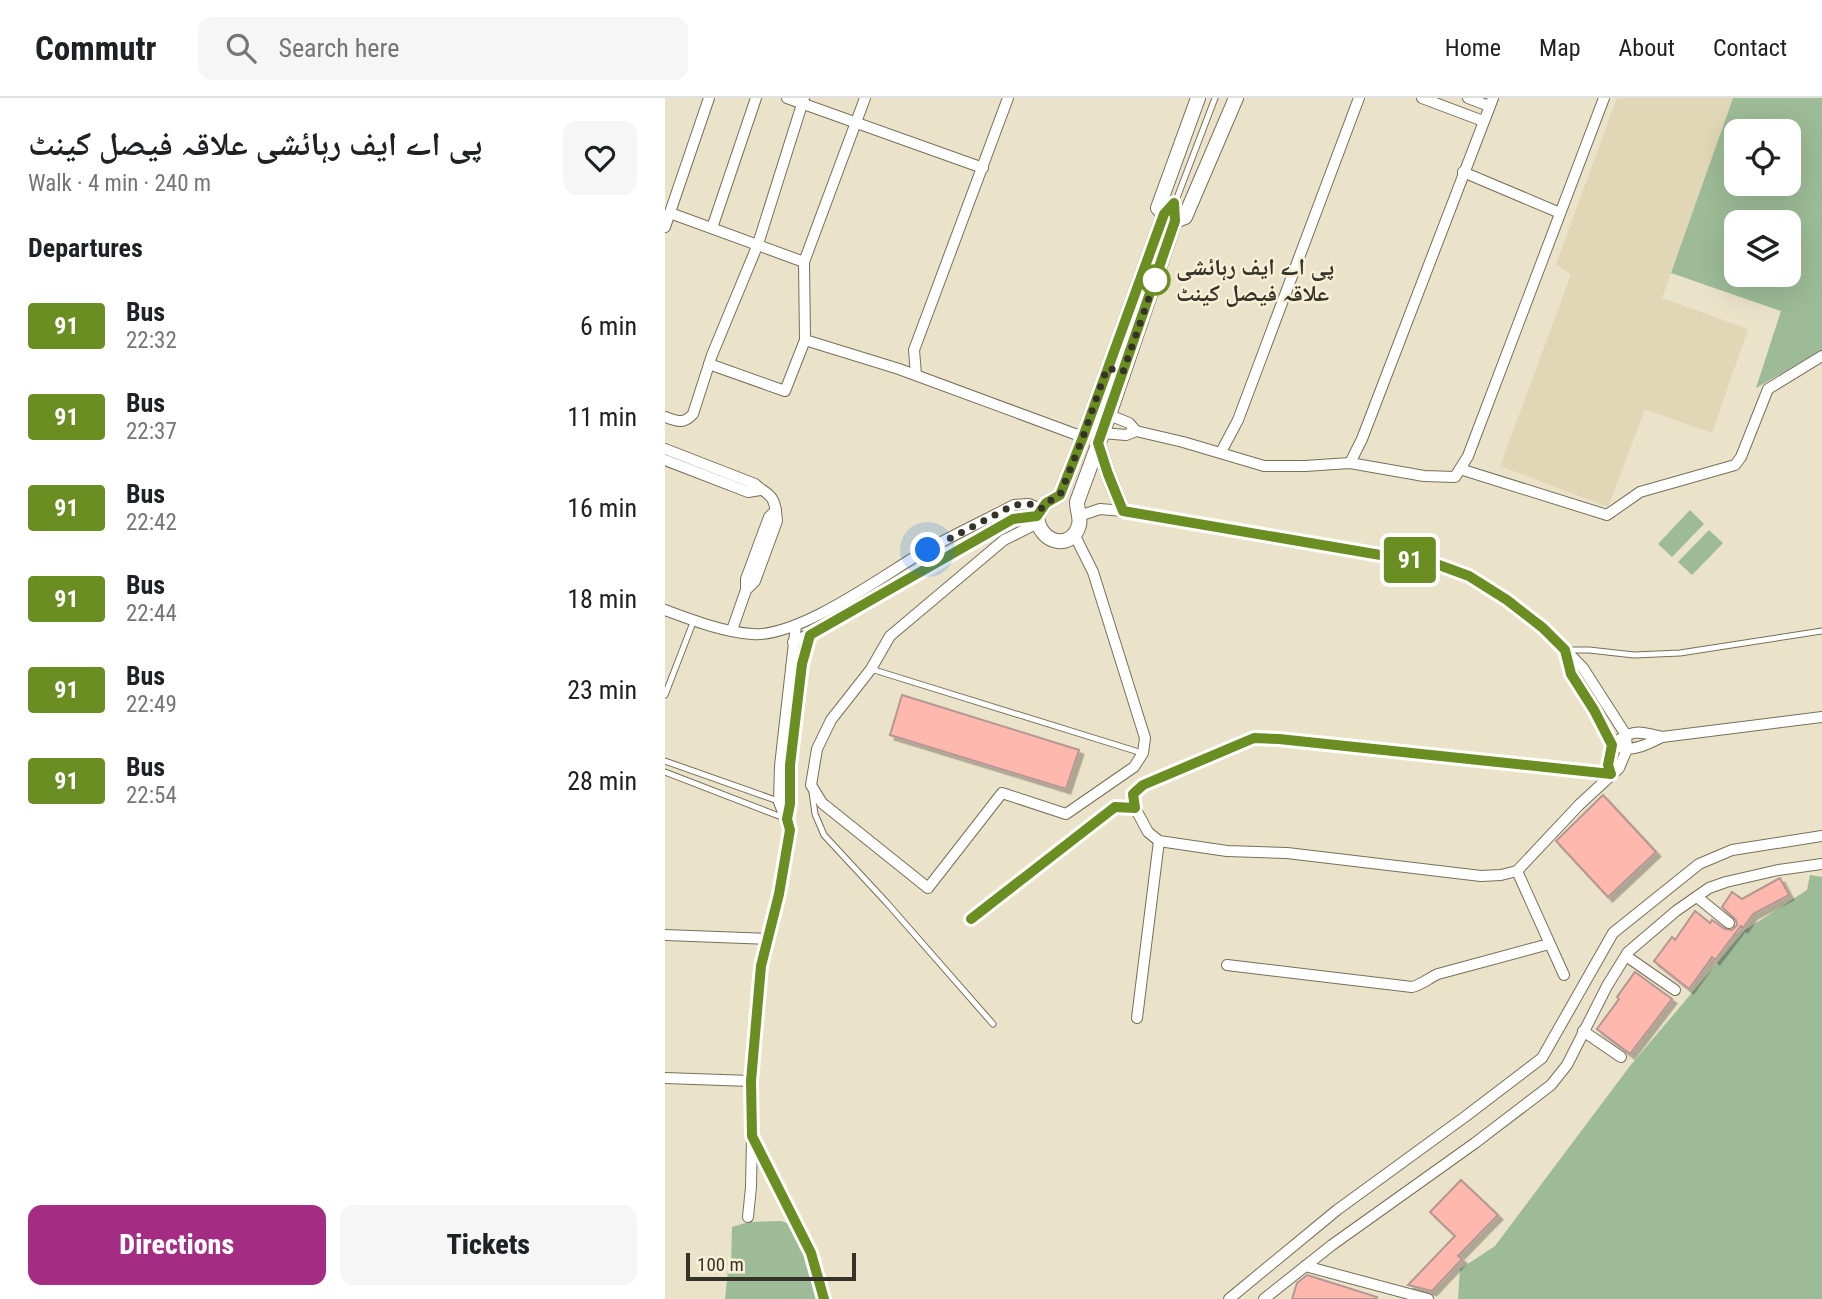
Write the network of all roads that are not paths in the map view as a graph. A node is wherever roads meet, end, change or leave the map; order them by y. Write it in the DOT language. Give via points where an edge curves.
graph roads {
  1 [pos="709,98"];
  2 [pos="757,98"];
  3 [pos="787,98"];
  4 [pos="865,98"];
  5 [pos="1008,98"];
  6 [pos="1198,98"];
  7 [pos="1215,98"];
  8 [pos="1236,98"];
  9 [pos="1359,98"];
  10 [pos="1422,98"];
  11 [pos="1468,98"];
  12 [pos="1602,99"];
  13 [pos="803,100"];
  14 [pos="1491,102"];
  15 [pos="1483,121"];
  16 [pos="857,122"];
  17 [pos="983,168"];
  18 [pos="1463,172"];
  19 [pos="670,213"];
  20 [pos="1171,213"];
  21 [pos="1560,213"];
  22 [pos="665,227"];
  23 [pos="712,228"];
  24 [pos="758,244"];
  25 [pos="804,262"];
  26 [pos="805,340"];
  27 [pos="1822,356"];
  28 [pos="709,365"];
  29 [pos="1107,368"];
  30 [pos="1123,372"];
  31 [pos="916,375"];
  32 [pos="1109,415"];
  33 [pos="665,416"];
  34 [pos="1136,431"];
  35 [pos="1083,437"];
  36 [pos="1100,438"];
  37 [pos="665,449"];
  38 [pos="1221,452"];
  39 [pos="665,460"];
  40 [pos="1350,463"];
  41 [pos="1460,469"];
  42 [pos="760,490"];
  43 [pos="1123,511"];
  44 [pos="1039,516"];
  45 [pos="1079,516"];
  46 [pos="1074,534"];
  47 [pos="665,610"];
  48 [pos="815,618"];
  49 [pos="694,620"];
  50 [pos="796,625"];
  51 [pos="732,631"];
  52 [pos="1822,631"];
  53 [pos="810,635"];
  54 [pos="793,642"];
  55 [pos="1565,650"];
  56 [pos="871,669"];
  57 [pos="665,695"];
  58 [pos="1822,717"];
  59 [pos="1626,735"];
  60 [pos="1662,737"];
  61 [pos="1612,745"];
  62 [pos="1627,750"];
  63 [pos="1143,753"];
  64 [pos="665,761"];
  65 [pos="665,772"];
  66 [pos="1611,774"];
  67 [pos="811,785"];
  68 [pos="785,803"];
  69 [pos="1135,808"];
  70 [pos="787,819"];
  71 [pos="1822,836"];
  72 [pos="1159,841"];
  73 [pos="1822,864"];
  74 [pos="1517,871"];
  75 [pos="1697,897"];
  76 [pos="971,919"];
  77 [pos="1729,923"];
  78 [pos="665,935"];
  79 [pos="768,939"];
  80 [pos="1549,944"];
  81 [pos="1626,956"];
  82 [pos="1227,965"];
  83 [pos="1564,975"];
  84 [pos="1675,990"];
  85 [pos="1137,1018"];
  86 [pos="993,1024"];
  87 [pos="1583,1031"];
  88 [pos="1621,1056"];
  89 [pos="665,1078"];
  90 [pos="751,1081"];
  91 [pos="752,1136"];
  92 [pos="748,1217"];
  93 [pos="1305,1266"];
  94 [pos="824,1299"];
  95 [pos="1229,1299"];
  96 [pos="1264,1299"];
  97 [pos="1428,1299"];
  1 -- 19 [label="street"];
  2 -- 23 [label="street"];
  3 -- 13 [label="street"];
  4 -- 16 [label="street"];
  5 -- 17 [label="street"];
  6 -- 20 [label="street" via="1158,208"];
  7 -- 20 [label="lane"];
  8 -- 20 [label="street" via="1185,217"];
  9 -- 38 [label="street" via="1238,419"];
  10 -- 15 [label="street"];
  11 -- 14 [label="street"];
  12 -- 21 [label="street"];
  13 -- 16 [label="street"];
  13 -- 24 [label="street"];
  14 -- 15 [label="street"];
  15 -- 18 [label="street"];
  16 -- 17 [label="street"];
  16 -- 25 [label="street"];
  17 -- 31 [label="street" via="914,350"];
  18 -- 21 [label="street"];
  18 -- 40 [label="street"];
  19 -- 22 [label="street"];
  19 -- 23 [label="street"];
  20 -- 29 [label="street"];
  20 -- 30 [label="street"];
  21 -- 41 [label="street"];
  23 -- 24 [label="street"];
  24 -- 25 [label="street"];
  24 -- 28 [label="street"];
  25 -- 26 [label="street"];
  26 -- 28 [label="street" via="785,391"];
  26 -- 31 [label="street"];
  27 -- 41 [label="street" via="1768,389 1735,465 1640,492 1607,514"];
  28 -- 33 [label="street" via="688,420"];
  29 -- 30 [label="street"];
  29 -- 35 [label="street"];
  30 -- 32 [label="street"];
  31 -- 35 [label="street"];
  32 -- 34 [label="street"];
  32 -- 36 [label="street"];
  34 -- 36 [label="street"];
  34 -- 38 [label="street"];
  35 -- 44 [label="street" via="1060,495 1046,503"];
  36 -- 43 [label="street"];
  36 -- 45 [label="street" via="1077,502"];
  37 -- 42 [label="street" via="755,484"];
  38 -- 40 [label="street" via="1264,466"];
  39 -- 42 [label="street" via="748,492"];
  40 -- 41 [label="street" via="1424,476 1455,477"];
  42 -- 51 [label="street" via="770,496 776,510 769,517 746,579"];
  43 -- 45 [label="street" via="1100,509"];
  43 -- 55 [label="street" via="1439,565 1469,576 1507,600"];
  44 -- 46 [label="street" via="1040,530 1054,541"];
  44 -- 48 [label="street" via="1030,504 1014,505"];
  44 -- 53 [label="street" via="1013,519"];
  44 -- 56 [label="street" via="890,636"];
  45 -- 46 [label="street"];
  46 -- 63 [label="street" via="1093,572 1145,738"];
  47 -- 49 [label="street"];
  48 -- 50 [label="street"];
  48 -- 53 [label="street"];
  49 -- 51 [label="street"];
  49 -- 57 [label="lane"];
  50 -- 51 [label="street" via="753,635"];
  50 -- 54 [label="street"];
  52 -- 55 [label="lane" via="1680,653"];
  53 -- 54 [label="street"];
  53 -- 68 [label="street" via="802,664"];
  54 -- 68 [label="street" via="780,766"];
  55 -- 59 [label="street" via="1583,668"];
  55 -- 61 [label="street" via="1571,674"];
  56 -- 63 [label="lane"];
  56 -- 67 [label="street" via="831,720 817,749"];
  58 -- 60 [label="street"];
  59 -- 60 [label="street" via="1640,732"];
  59 -- 61 [label="street"];
  59 -- 62 [label="street"];
  60 -- 62 [label="street"];
  61 -- 62 [label="street"];
  61 -- 66 [label="street"];
  62 -- 66 [label="street"];
  63 -- 67 [label="street" via="1134,767 1066,814 1002,793 928,888 822,803"];
  64 -- 68 [label="lane"];
  65 -- 70 [label="lane"];
  66 -- 69 [label="street" via="1254,738 1143,785 1133,794"];
  66 -- 74 [label="street"];
  67 -- 86 [label="lane" via="824,835"];
  68 -- 70 [label="street"];
  69 -- 72 [label="street" via="1148,832"];
  69 -- 76 [label="lane" via="1115,807"];
  70 -- 79 [label="street" via="790,830"];
  71 -- 95 [label="street" via="1732,850 1699,864 1612,933 1542,1058 1337,1210"];
  72 -- 74 [label="street" via="1481,876"];
  72 -- 85 [label="street"];
  73 -- 75 [label="street" via="1726,881"];
  74 -- 80 [label="street"];
  75 -- 77 [label="street"];
  75 -- 81 [label="street"];
  78 -- 79 [label="street"];
  79 -- 90 [label="street" via="761,966"];
  80 -- 82 [label="street" via="1438,974 1412,987"];
  80 -- 83 [label="street"];
  81 -- 84 [label="street"];
  81 -- 87 [label="street"];
  87 -- 88 [label="street"];
  87 -- 93 [label="street" via="1567,1065 1551,1085"];
  89 -- 90 [label="street"];
  90 -- 91 [label="street"];
  91 -- 92 [label="street"];
  91 -- 94 [label="street" via="811,1253"];
  93 -- 96 [label="street"];
  93 -- 97 [label="street"];
}
